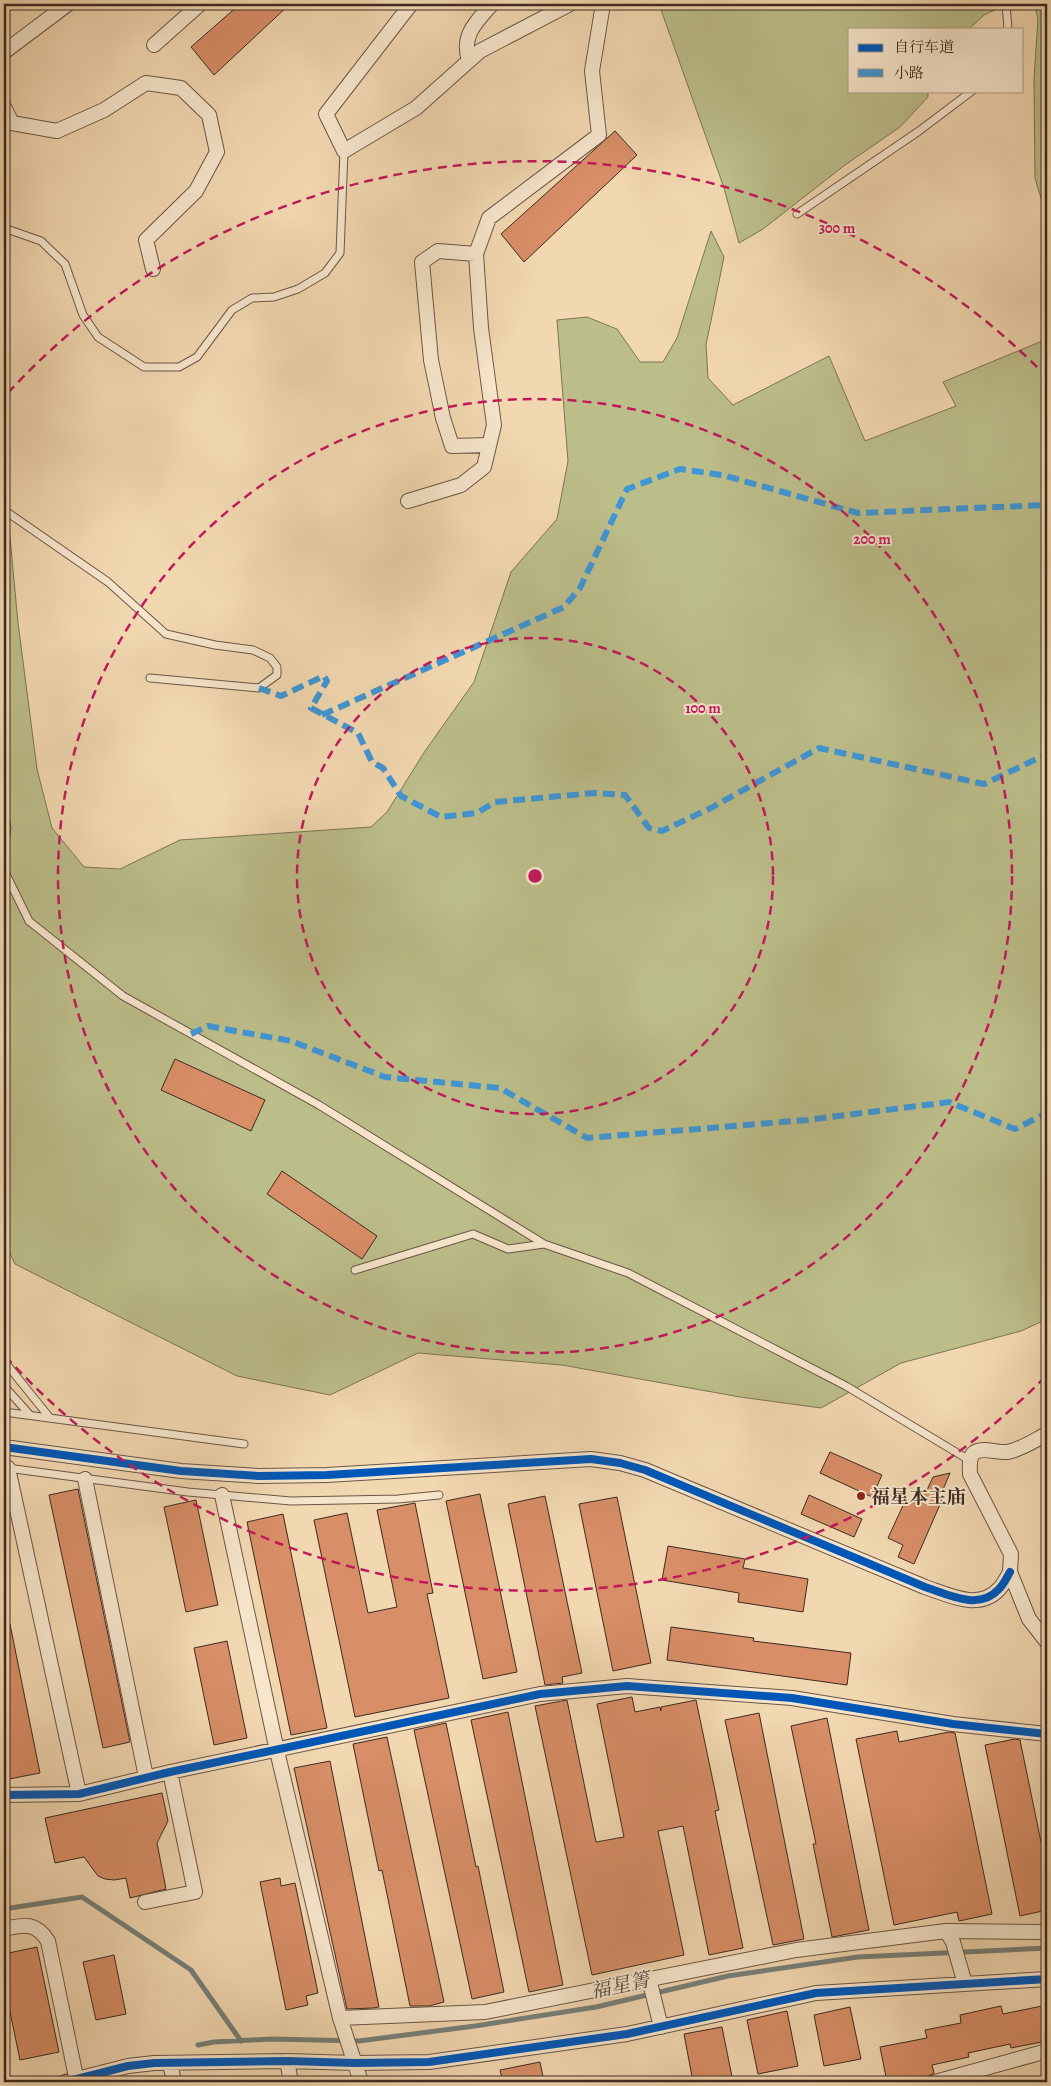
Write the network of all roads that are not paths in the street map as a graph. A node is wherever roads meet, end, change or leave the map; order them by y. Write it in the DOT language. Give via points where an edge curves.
graph roads {
  1 [pos="68,4"];
  2 [pos="200,4"];
  3 [pos="411,4"];
  4 [pos="492,4"];
  5 [pos="570,4"];
  6 [pos="603,4"];
  7 [pos="1006,4"];
  8 [pos="1008,28"];
  9 [pos="154,45"];
  10 [pos="4,52"];
  11 [pos="469,61"];
  12 [pos="971,92"];
  13 [pos="4,107"];
  14 [pos="344,151"];
  15 [pos="797,214"];
  16 [pos="4,228"];
  17 [pos="476,254"];
  18 [pos="153,269"];
  19 [pos="489,445"];
  20 [pos="408,501"];
  21 [pos="4,510"];
  22 [pos="150,678"];
  23 [pos="4,816"];
  24 [pos="4,849"];
  25 [pos="4,870"];
  26 [pos="544,1244"];
  27 [pos="355,1270"];
  28 [pos="4,1360"];
  29 [pos="4,1386"];
  30 [pos="4,1412"];
  31 [pos="30,1415"];
  32 [pos="50,1418"];
  33 [pos="1047,1434"];
  34 [pos="244,1444"];
  35 [pos="4,1447"];
  36 [pos="970,1460"];
  37 [pos="6,1468"];
  38 [pos="86,1479"];
  39 [pos="222,1495"];
  40 [pos="439,1495"];
  41 [pos="1010,1572"];
  42 [pos="1047,1642"];
  43 [pos="1047,1734"];
  44 [pos="277,1751"];
  45 [pos="170,1772"];
  46 [pos="146,1777"];
  47 [pos="79,1794"];
  48 [pos="4,1795"];
  49 [pos="146,1902"];
  50 [pos="4,1929"];
  51 [pos="1047,1932"];
  52 [pos="949,1936"];
  53 [pos="1047,1979"];
  54 [pos="648,1982"];
  55 [pos="965,1984"];
  56 [pos="342,2023"];
  57 [pos="660,2027"];
  58 [pos="1047,2051"];
  59 [pos="287,2061"];
  60 [pos="170,2063"];
  61 [pos="355,2063"];
  62 [pos="72,2081"];
  63 [pos="174,2082"];
  64 [pos="292,2082"];
  65 [pos="361,2082"];
  66 [pos="935,2082"];
  1 -- 10 [label="street"];
  2 -- 9 [label="street"];
  3 -- 14 [label="street" via="326,114"];
  4 -- 11 [label="street" via="470,30 466,52"];
  5 -- 11 [label="street" via="480,51"];
  6 -- 17 [label="street" via="592,71 599,135 489,218"];
  7 -- 8 [label="lane"];
  11 -- 14 [label="street" via="416,108"];
  12 -- 15 [label="lane"];
  13 -- 18 [label="street" via="12,123 58,131 104,110 146,83 181,88 208,115 217,152 196,191 146,240"];
  14 -- 16 [label="lane" via="340,253 325,273 298,289 274,297 252,298 232,310 196,357 179,367 144,367 98,337 83,315 65,264 41,241"];
  17 -- 19 [label="street" via="480,328 494,425"];
  17 -- 19 [label="street" via="438,251 422,262 431,360 452,446"];
  19 -- 20 [label="street" via="484,467 461,485"];
  21 -- 22 [label="lane" via="108,582 166,634 215,646 254,650 270,658 277,667 277,675 259,688"];
  23 -- 24 [label="lane"];
  25 -- 26 [label="lane" via="29,920 124,996 319,1104"];
  26 -- 27 [label="lane" via="508,1250 473,1234"];
  26 -- 36 [label="lane" via="628,1273 846,1386"];
  28 -- 32 [label="lane"];
  29 -- 31 [label="lane"];
  30 -- 31 [label="lane"];
  31 -- 32 [label="lane"];
  32 -- 34 [label="lane"];
  33 -- 36 [label="street" via="1008,1452 975,1452"];
  35 -- 41 [label="street" via="181,1472 259,1476 591,1459 645,1470 925,1587 968,1601 985,1599 999,1589"];
  36 -- 41 [label="street" via="970,1474 1011,1554"];
  37 -- 38 [label="lane"];
  37 -- 47 [label="street"];
  38 -- 39 [label="lane"];
  38 -- 46 [label="street"];
  39 -- 40 [label="lane" via="291,1501"];
  39 -- 44 [label="street"];
  41 -- 42 [label="street" via="1029,1619"];
  43 -- 44 [label="street" via="953,1724 792,1698 627,1686 540,1694"];
  44 -- 45 [label="street"];
  44 -- 56 [label="street"];
  45 -- 46 [label="street"];
  45 -- 49 [label="street" via="194,1892"];
  46 -- 47 [label="street"];
  47 -- 48 [label="street"];
  50 -- 62 [label="street" via="24,1925 33,1927 48,1940"];
  51 -- 52 [label="street"];
  52 -- 54 [label="street" via="796,1950"];
  52 -- 55 [label="street"];
  53 -- 55 [label="street"];
  54 -- 56 [label="street" via="485,2012"];
  54 -- 57 [label="street"];
  55 -- 57 [label="street" via="816,1993"];
  56 -- 61 [label="street"];
  57 -- 61 [label="street" via="429,2062"];
  58 -- 66 [label="street"];
  59 -- 60 [label="street"];
  59 -- 61 [label="street"];
  59 -- 64 [label="street"];
  60 -- 62 [label="street" via="128,2066"];
  60 -- 63 [label="street"];
  61 -- 65 [label="street"];
}
